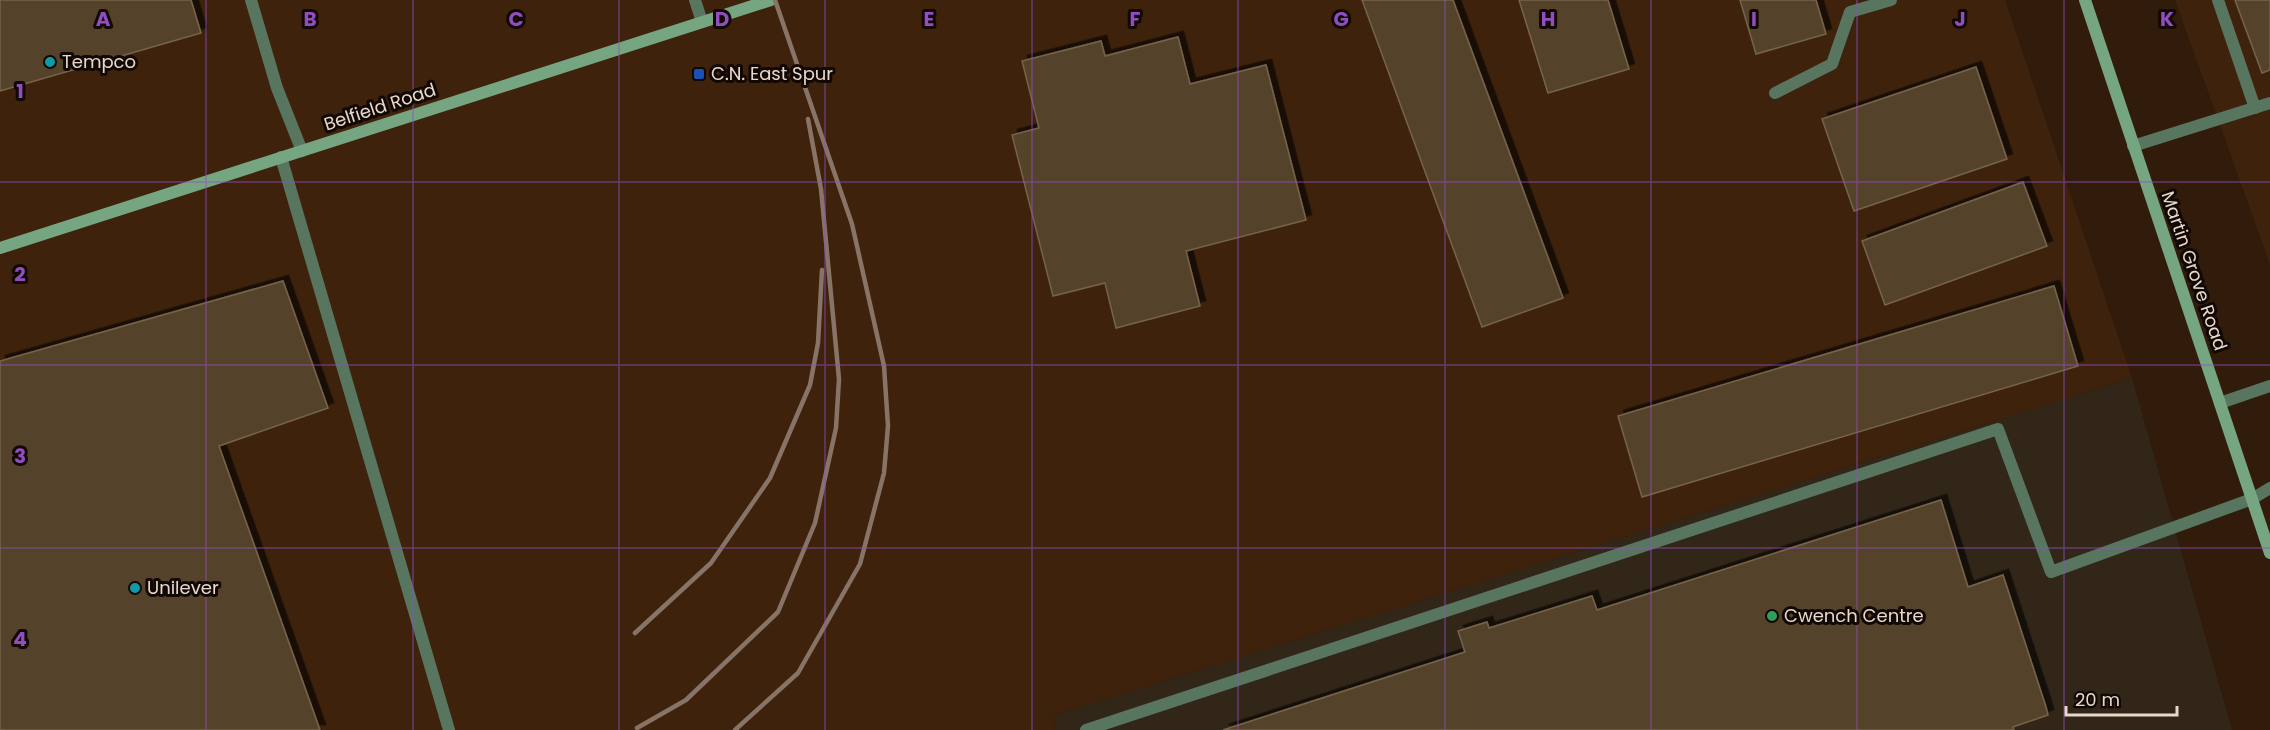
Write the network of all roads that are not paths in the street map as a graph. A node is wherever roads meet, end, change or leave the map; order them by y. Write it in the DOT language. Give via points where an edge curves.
graph roads {
  1 [pos="250,0"];
  2 [pos="695,0"];
  3 [pos="771,0"];
  4 [pos="1891,0"];
  5 [pos="2085,0"];
  6 [pos="2218,0"];
  7 [pos="702,22"];
  8 [pos="1775,93"];
  9 [pos="2270,103"];
  10 [pos="2255,108"];
  11 [pos="2133,146"];
  12 [pos="302,151"];
  13 [pos="281,157"];
  14 [pos="0,248"];
  15 [pos="2270,386"];
  16 [pos="2220,404"];
  17 [pos="2270,488"];
  18 [pos="2252,499"];
  19 [pos="2270,553"];
  20 [pos="449,730"];
  21 [pos="1086,730"];
  1 -- 12 [label="lane" via="277,88"];
  2 -- 7 [label="lane"];
  3 -- 7 [label="main road, Belfield Road"];
  4 -- 8 [label="lane" via="1850,12 1832,64"];
  5 -- 11 [label="main road, Martin Grove Road"];
  6 -- 10 [label="lane"];
  7 -- 12 [label="main road, Belfield Road"];
  9 -- 10 [label="lane"];
  10 -- 11 [label="lane"];
  11 -- 16 [label="main road, Martin Grove Road"];
  12 -- 13 [label="main road, Belfield Road"];
  13 -- 14 [label="main road, Belfield Road"];
  13 -- 20 [label="lane"];
  15 -- 16 [label="lane"];
  16 -- 18 [label="main road, Martin Grove Road"];
  17 -- 18 [label="lane"];
  18 -- 19 [label="main road, Martin Grove Road"];
  18 -- 21 [label="lane" via="2051,572 1998,429"];
}
